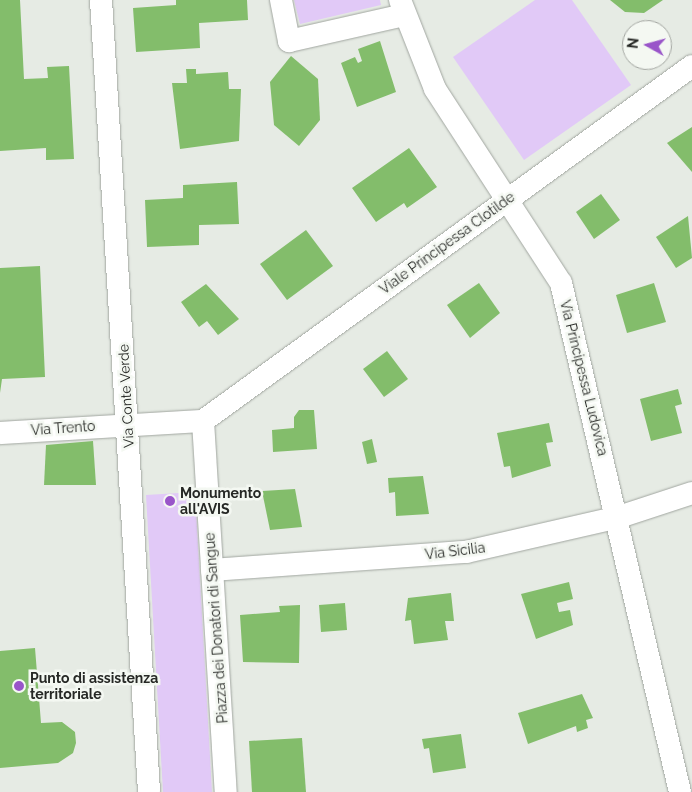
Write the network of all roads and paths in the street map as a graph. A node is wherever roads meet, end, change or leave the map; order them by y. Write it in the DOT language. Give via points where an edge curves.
graph roads {
  1 [pos="101,0"];
  2 [pos="281,0"];
  3 [pos="402,8"];
  4 [pos="692,66"];
  5 [pos="506,200"];
  6 [pos="202,421"];
  7 [pos="126,424"];
  8 [pos="0,433"];
  9 [pos="692,493"];
  10 [pos="619,517"];
  11 [pos="212,570"];
  12 [pos="149,792"];
  13 [pos="226,792"];
  14 [pos="680,792"];
  1 -- 7 [label="street, Via Conte Verde"];
  2 -- 3 [label="street" via="289,41"];
  3 -- 5 [label="street, Via Principessa Ludovica" via="435,89"];
  4 -- 5 [label="street, Viale Principessa Clotilde"];
  5 -- 6 [label="street, Viale Principessa Clotilde"];
  5 -- 10 [label="street, Via Principessa Ludovica" via="561,283"];
  6 -- 7 [label="street"];
  6 -- 11 [label="street, Piazza dei Donatori di Sangue"];
  7 -- 8 [label="street, Via Trento"];
  7 -- 12 [label="street, Via Conte Verde"];
  9 -- 10 [label="street, Via Sicilia"];
  10 -- 11 [label="street, Via Sicilia" via="466,552"];
  10 -- 14 [label="street, Via Principessa Ludovica"];
  11 -- 13 [label="street, Piazza dei Donatori di Sangue"];
}
